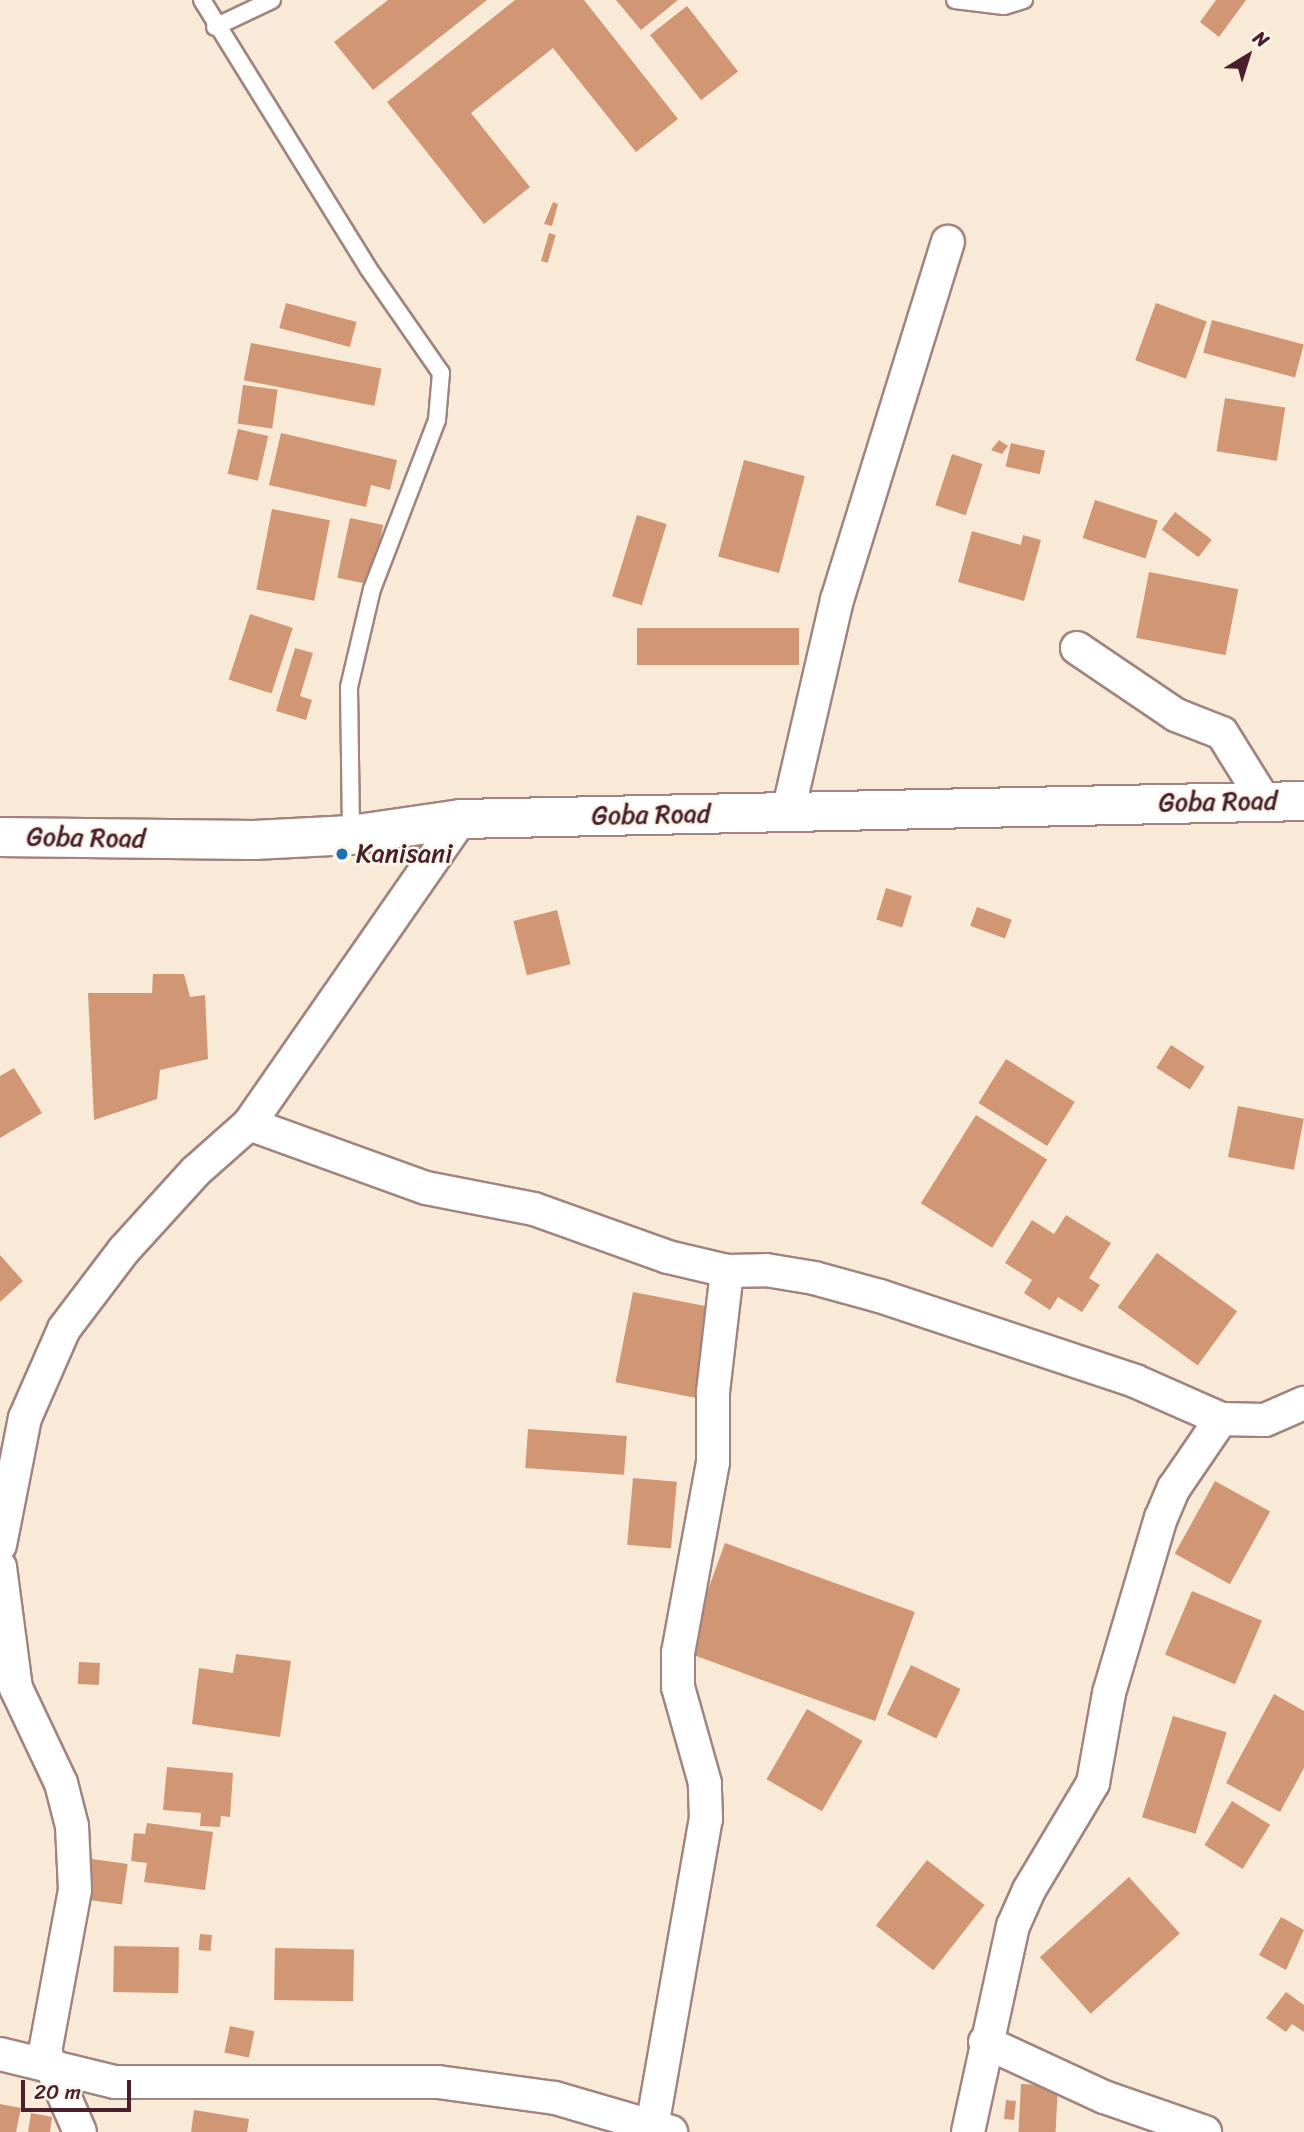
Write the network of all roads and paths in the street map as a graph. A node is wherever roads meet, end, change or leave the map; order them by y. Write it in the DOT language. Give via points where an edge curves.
graph roads {
  1 [pos="202,0"];
  2 [pos="272,0"];
  3 [pos="955,0"];
  4 [pos="1024,0"];
  5 [pos="215,27"];
  6 [pos="948,242"];
  7 [pos="1077,648"];
  8 [pos="1304,801"];
  9 [pos="1265,802"];
  10 [pos="788,811"];
  11 [pos="461,819"];
  12 [pos="351,835"];
  13 [pos="0,837"];
  14 [pos="249,1124"];
  15 [pos="727,1271"];
  16 [pos="1304,1404"];
  17 [pos="1221,1419"];
  18 [pos="7,1457"];
  19 [pos="0,1545"];
  20 [pos="0,1567"];
  21 [pos="985,2042"];
  22 [pos="0,2054"];
  23 [pos="47,2063"];
  24 [pos="662,2129"];
  25 [pos="80,2132"];
  26 [pos="968,2132"];
  27 [pos="1205,2132"];
  1 -- 5 [label="lane"];
  2 -- 5 [label="lane"];
  3 -- 4 [label="lane" via="1004,6"];
  5 -- 12 [label="lane" via="440,373 437,420 372,589 349,687"];
  6 -- 10 [label="street" via="837,600"];
  7 -- 9 [label="street" via="1176,715 1222,733"];
  8 -- 9 [label="main road, Goba Road"];
  9 -- 10 [label="main road, Goba Road"];
  10 -- 11 [label="main road, Goba Road"];
  11 -- 12 [label="main road, Goba Road"];
  11 -- 14 [label="street"];
  12 -- 13 [label="main road, Goba Road" via="254,840"];
  14 -- 15 [label="street" via="426,1188 534,1209 615,1241"];
  14 -- 18 [label="street" via="196,1171 82,1303 40,1378"];
  15 -- 17 [label="street" via="778,1272 880,1296 1135,1381"];
  15 -- 24 [label="street" via="713,1392 713,1462 678,1653 678,1687 705,1783 706,1819"];
  16 -- 17 [label="street" via="1265,1420"];
  17 -- 21 [label="street" via="1174,1488 1161,1518 1109,1693 1093,1783 1020,1909"];
  18 -- 19 [label="street"];
  20 -- 23 [label="street" via="16,1688 61,1783 72,1826 75,1890 48,2022"];
  21 -- 26 [label="street"];
  21 -- 27 [label="street" via="1104,2097"];
  22 -- 23 [label="street"];
  23 -- 24 [label="street" via="115,2082 438,2082 555,2098"];
  23 -- 25 [label="street"];
}
